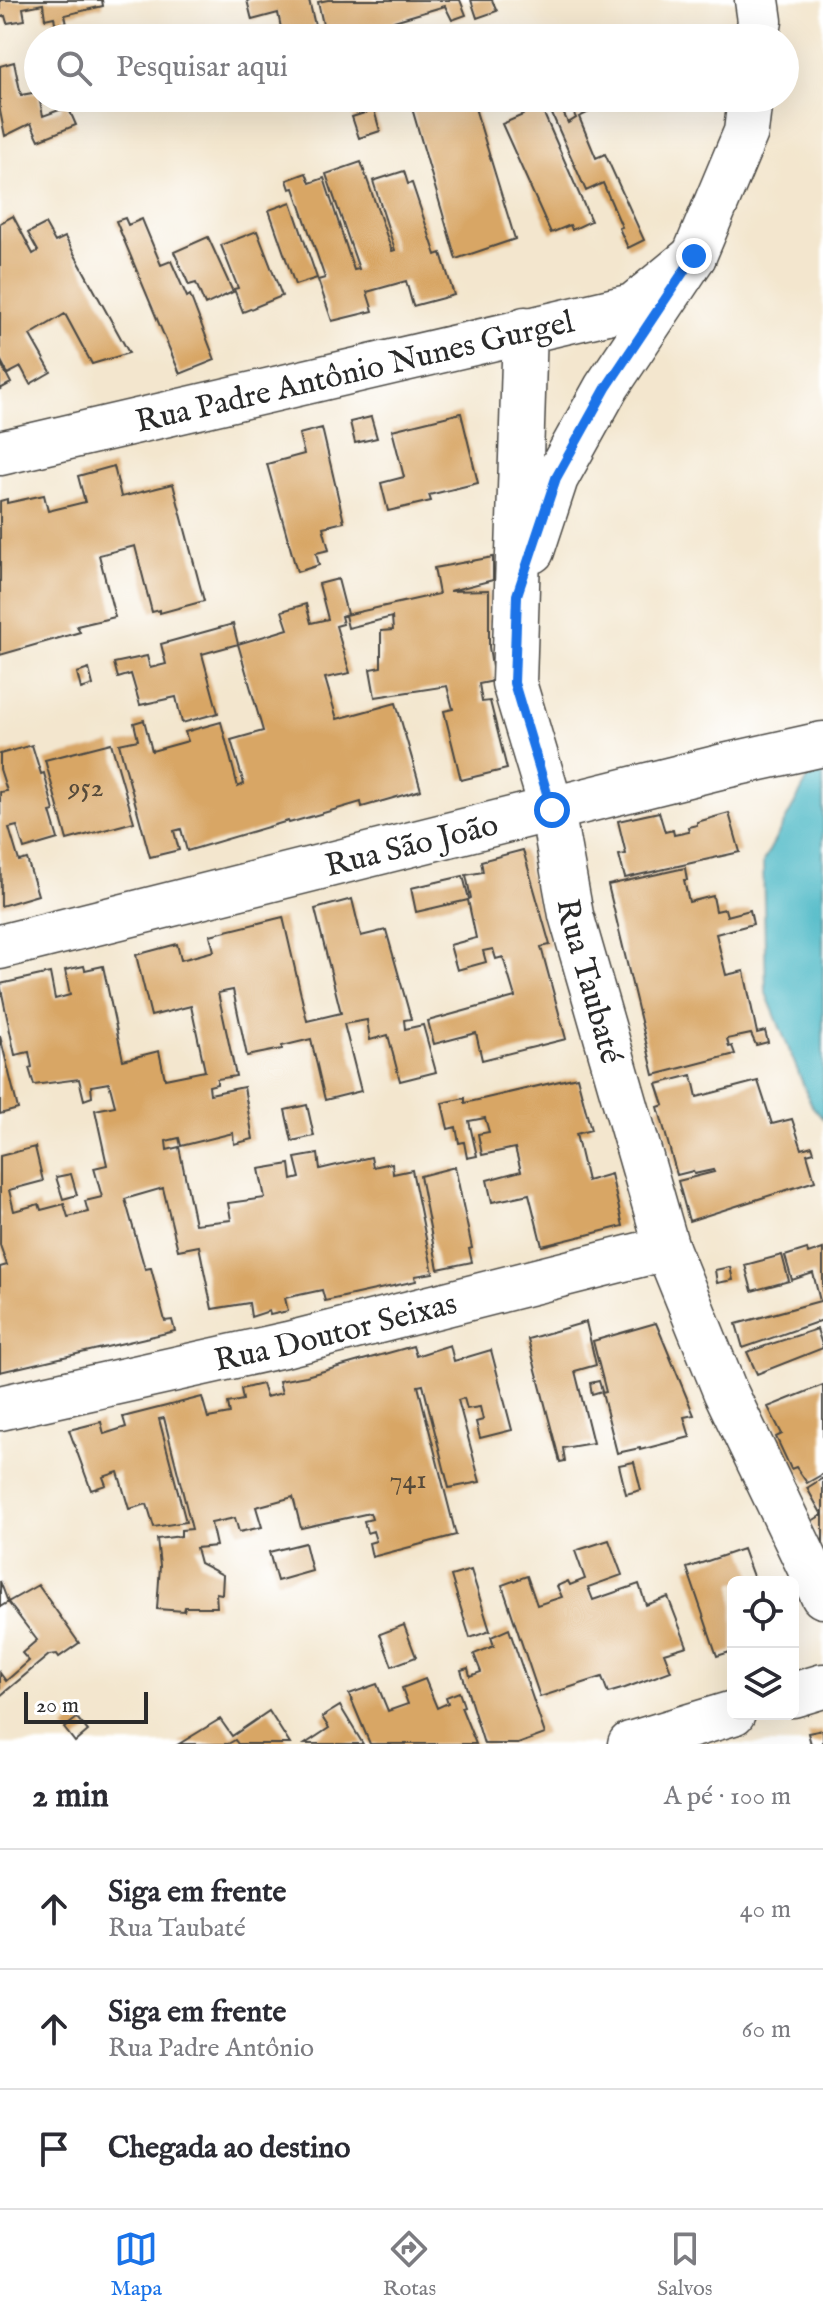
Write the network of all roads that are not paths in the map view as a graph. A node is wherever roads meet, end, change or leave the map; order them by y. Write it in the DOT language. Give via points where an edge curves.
graph roads {
  1 [pos="757,0"];
  2 [pos="759,24"];
  3 [pos="748,112"];
  4 [pos="694,256"];
  5 [pos="525,329"];
  6 [pos="0,453"];
  7 [pos="517,595"];
  8 [pos="823,744"];
  9 [pos="552,810"];
  10 [pos="0,947"];
  11 [pos="667,1248"];
  12 [pos="0,1408"];
  13 [pos="823,1596"];
  14 [pos="823,1686"];
  15 [pos="799,1693"];
  16 [pos="727,1715"];
  17 [pos="630,1744"];
  1 -- 2 [label="street"];
  3 -- 4 [label="street" via="746,132"];
  4 -- 5 [label="street, Rua Padre Antônio Nunes Gurgel" via="633,306"];
  4 -- 7 [label="street" via="606,388 556,478"];
  5 -- 6 [label="street, Rua Padre Antônio Nunes Gurgel"];
  5 -- 7 [label="street, Rua Taubaté"];
  7 -- 9 [label="street, Rua Taubaté" via="514,683"];
  8 -- 9 [label="street, Rua São João"];
  9 -- 10 [label="street, Rua São João"];
  9 -- 11 [label="street, Rua Taubaté" via="571,915"];
  11 -- 12 [label="street, Rua Doutor Seixas" via="288,1344"];
  11 -- 13 [label="street, Rua Taubaté" via="725,1391"];
  14 -- 15 [label="street"];
  16 -- 17 [label="street"];
}
